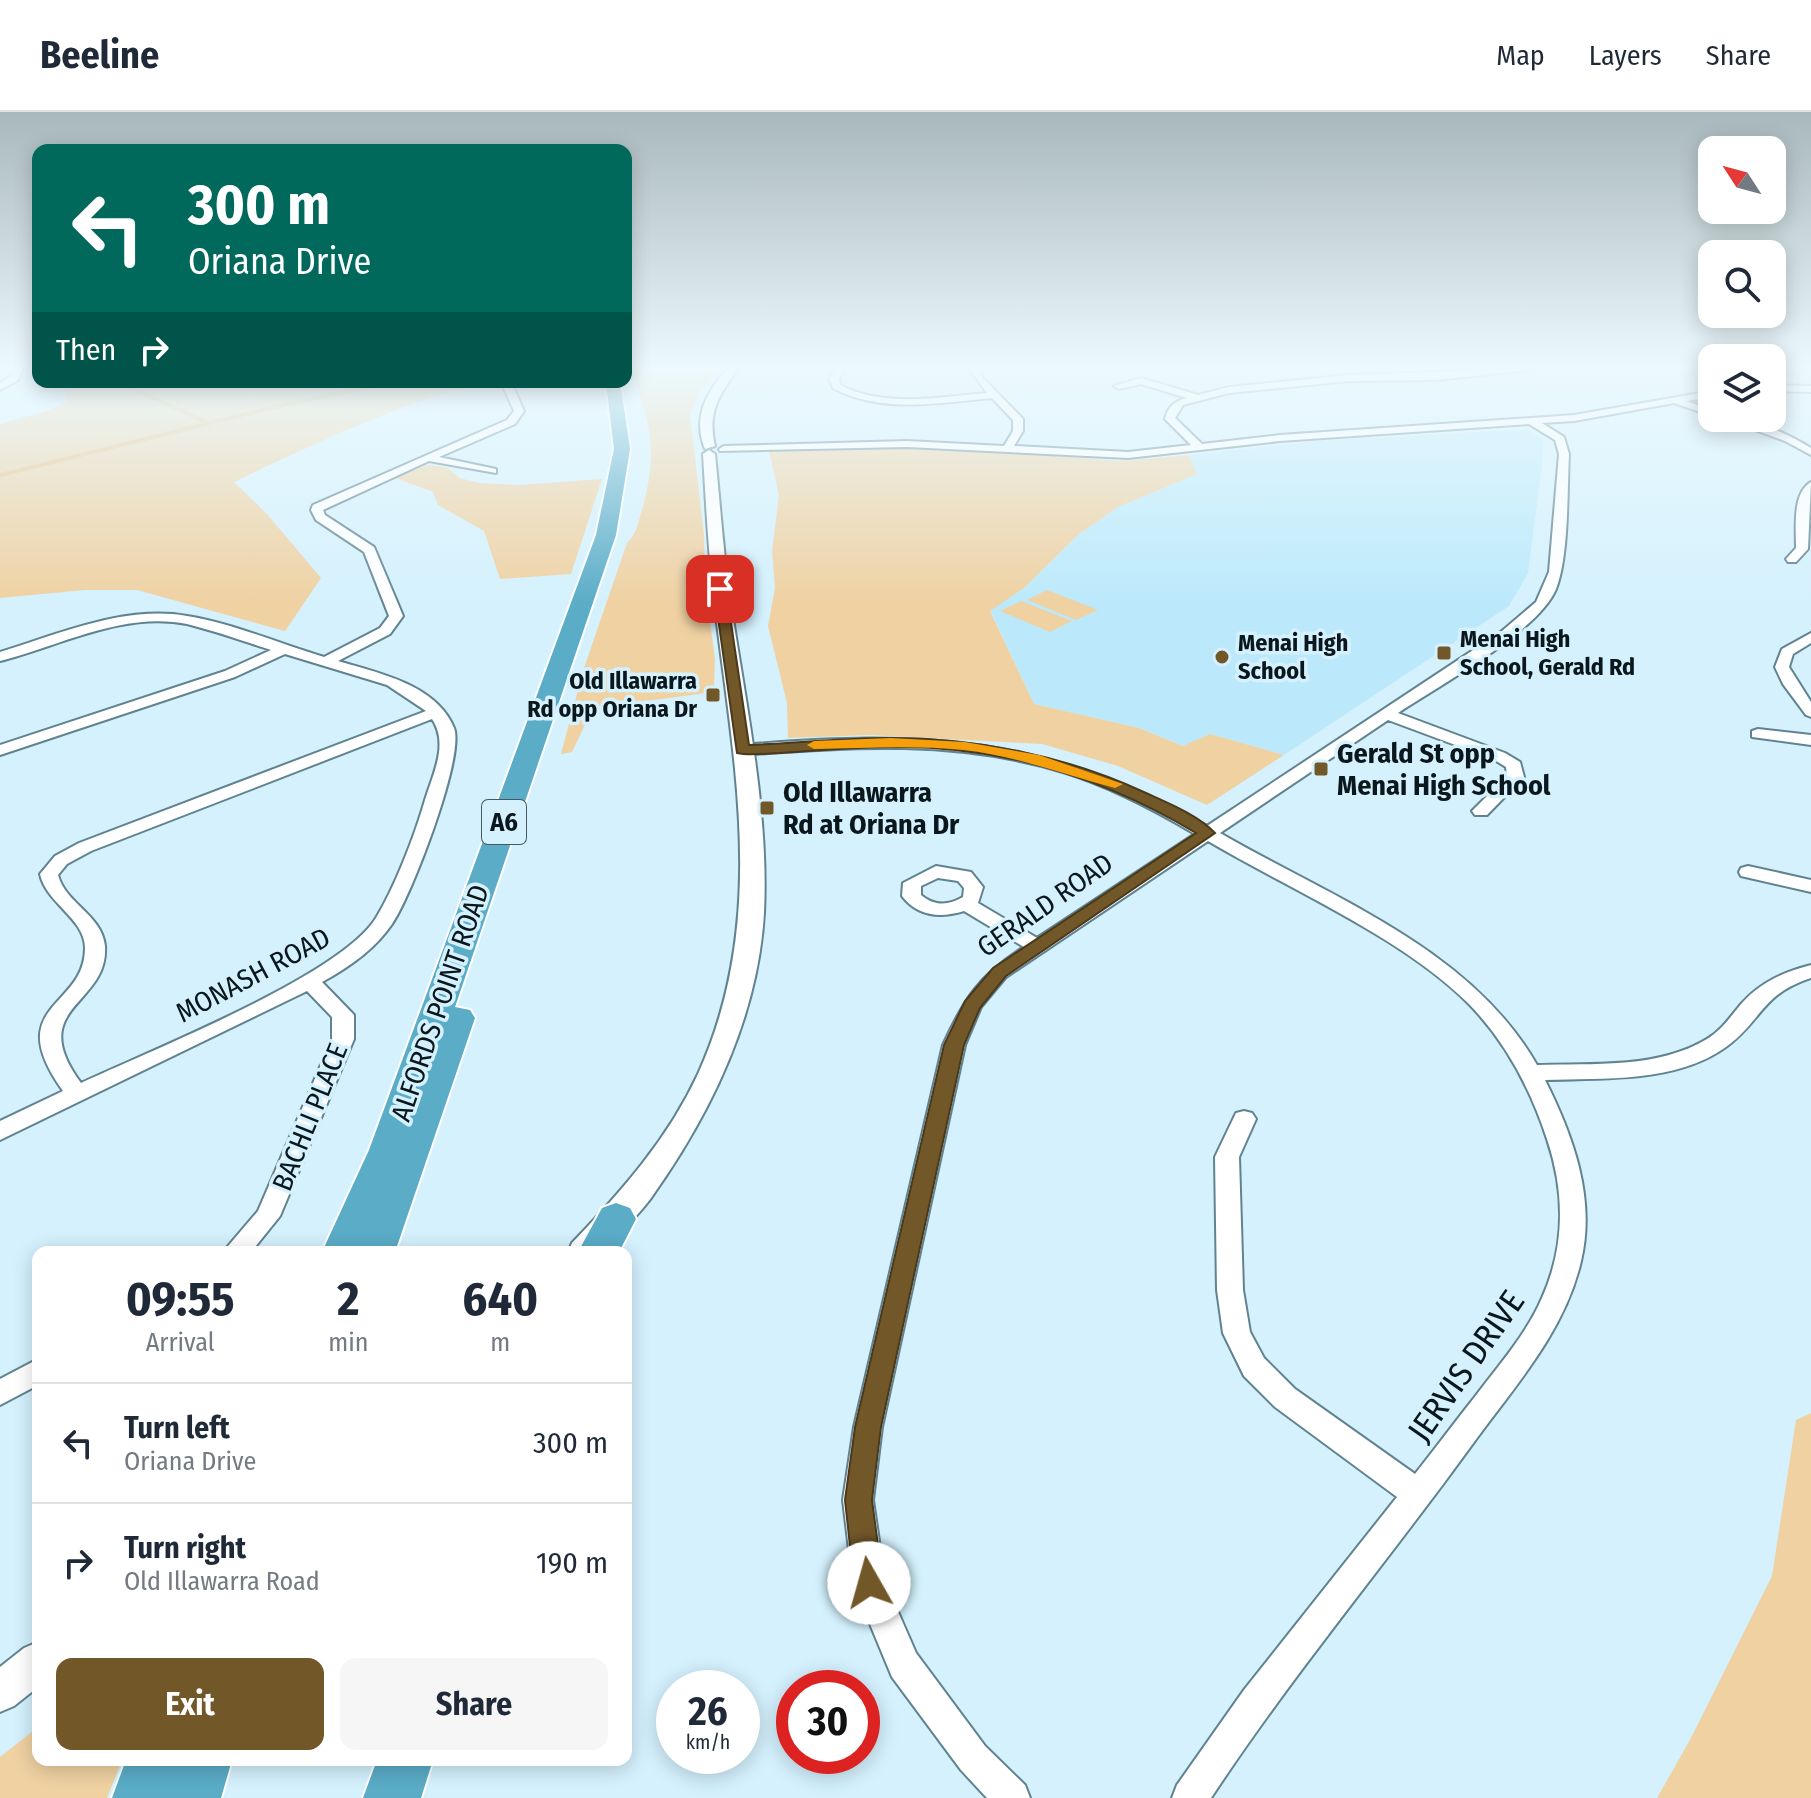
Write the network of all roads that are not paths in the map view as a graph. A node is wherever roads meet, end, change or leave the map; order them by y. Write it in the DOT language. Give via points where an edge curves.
graph roads {
  1 [pos="456,447"];
  2 [pos="622,447"];
  3 [pos="637,447"];
  4 [pos="709,447"];
  5 [pos="809,447"];
  6 [pos="961,447"];
  7 [pos="1199,447"];
  8 [pos="1202,447"];
  9 [pos="1564,447"];
  10 [pos="724,449"];
  11 [pos="1007,449"];
  12 [pos="709,450"];
  13 [pos="429,458"];
  14 [pos="492,471"];
  15 [pos="1811,485"];
  16 [pos="1792,559"];
  17 [pos="1811,637"];
  18 [pos="284,649"];
  19 [pos="0,657"];
  20 [pos="325,662"];
  21 [pos="437,712"];
  22 [pos="1811,712"];
  23 [pos="1386,714"];
  24 [pos="1758,734"];
  25 [pos="1811,740"];
  26 [pos="0,750"];
  27 [pos="743,750"];
  28 [pos="1481,811"];
  29 [pos="1207,833"];
  30 [pos="1748,872"];
  31 [pos="1811,886"];
  32 [pos="966,904"];
  33 [pos="1037,946"];
  34 [pos="1811,971"];
  35 [pos="310,982"];
  36 [pos="1533,1073"];
  37 [pos="77,1094"];
  38 [pos="1244,1119"];
  39 [pos="0,1131"];
  40 [pos="607,1235"];
  41 [pos="241,1246"];
  42 [pos="345,1246"];
  43 [pos="377,1246"];
  44 [pos="32,1374"];
  45 [pos="0,1393"];
  46 [pos="1419,1495"];
  47 [pos="32,1667"];
  48 [pos="0,1692"];
  49 [pos="152,1766"];
  50 [pos="202,1766"];
  51 [pos="403,1766"];
  52 [pos="141,1798"];
  53 [pos="192,1798"];
  54 [pos="392,1798"];
  55 [pos="1012,1798"];
  56 [pos="1190,1798"];
  1 -- 13 [label="street"];
  2 -- 42 [label="highway, ALFORDS POINT ROAD / A6" via="606,535 388,1150"];
  3 -- 43 [label="highway, ALFORDS POINT ROAD / A6" via="637,472 624,525"];
  4 -- 12 [label="street"];
  5 -- 10 [label="street"];
  6 -- 11 [label="street"];
  7 -- 8 [label="street"];
  7 -- 11 [label="street" via="1094,455"];
  9 -- 23 [label="street, GERALD ROAD" via="1555,572 1542,604 1527,620"];
  10 -- 12 [label="street"];
  12 -- 27 [label="street"];
  13 -- 14 [label="street"];
  13 -- 20 [label="street" via="330,498 317,510 370,550 396,616 385,631"];
  15 -- 16 [label="street" via="1802,509 1802,549"];
  17 -- 22 [label="street" via="1787,652 1782,667"];
  18 -- 19 [label="street" via="166,617 116,623"];
  18 -- 20 [label="street"];
  18 -- 26 [label="street" via="230,674"];
  20 -- 21 [label="street" via="402,687"];
  21 -- 35 [label="street, MONASH ROAD" via="449,737 448,758 392,908 358,950"];
  21 -- 37 [label="street" via="71,853 53,867 52,886 83,922 95,946 90,967 59,1011 50,1037 54,1058"];
  23 -- 28 [label="street" via="1514,765 1516,777"];
  23 -- 29 [label="street, GERALD ROAD"];
  24 -- 25 [label="street"];
  27 -- 29 [label="street, JERVIS DRIVE" via="891,742 989,749 1107,780"];
  27 -- 40 [label="street" via="753,854 752,916 738,992 695,1106"];
  29 -- 33 [label="street, GERALD ROAD"];
  29 -- 36 [label="street, JERVIS DRIVE" via="1430,963 1476,999"];
  30 -- 31 [label="street"];
  32 -- 33 [label="street"];
  33 -- 55 [label="street, GERALD ROAD" via="999,972 972,1005 954,1045 868,1427 858,1500 869,1583 904,1665 973,1758"];
  34 -- 36 [label="street" via="1767,990 1729,1034 1683,1057 1623,1068"];
  35 -- 37 [label="street, MONASH ROAD"];
  35 -- 41 [label="street, BACHLI PLACE" via="343,1015 343,1039 268,1216"];
  36 -- 46 [label="street, JERVIS DRIVE" via="1564,1152 1573,1194 1574,1227 1565,1274 1551,1313"];
  37 -- 39 [label="street, MONASH ROAD"];
  38 -- 46 [label="street" via="1227,1157 1230,1290 1237,1333 1254,1367 1285,1398"];
  44 -- 45 [label="street"];
  46 -- 56 [label="street, JERVIS DRIVE" via="1238,1724"];
  47 -- 48 [label="street"];
  49 -- 52 [label="highway"];
  50 -- 53 [label="highway"];
  51 -- 54 [label="highway"];
}
